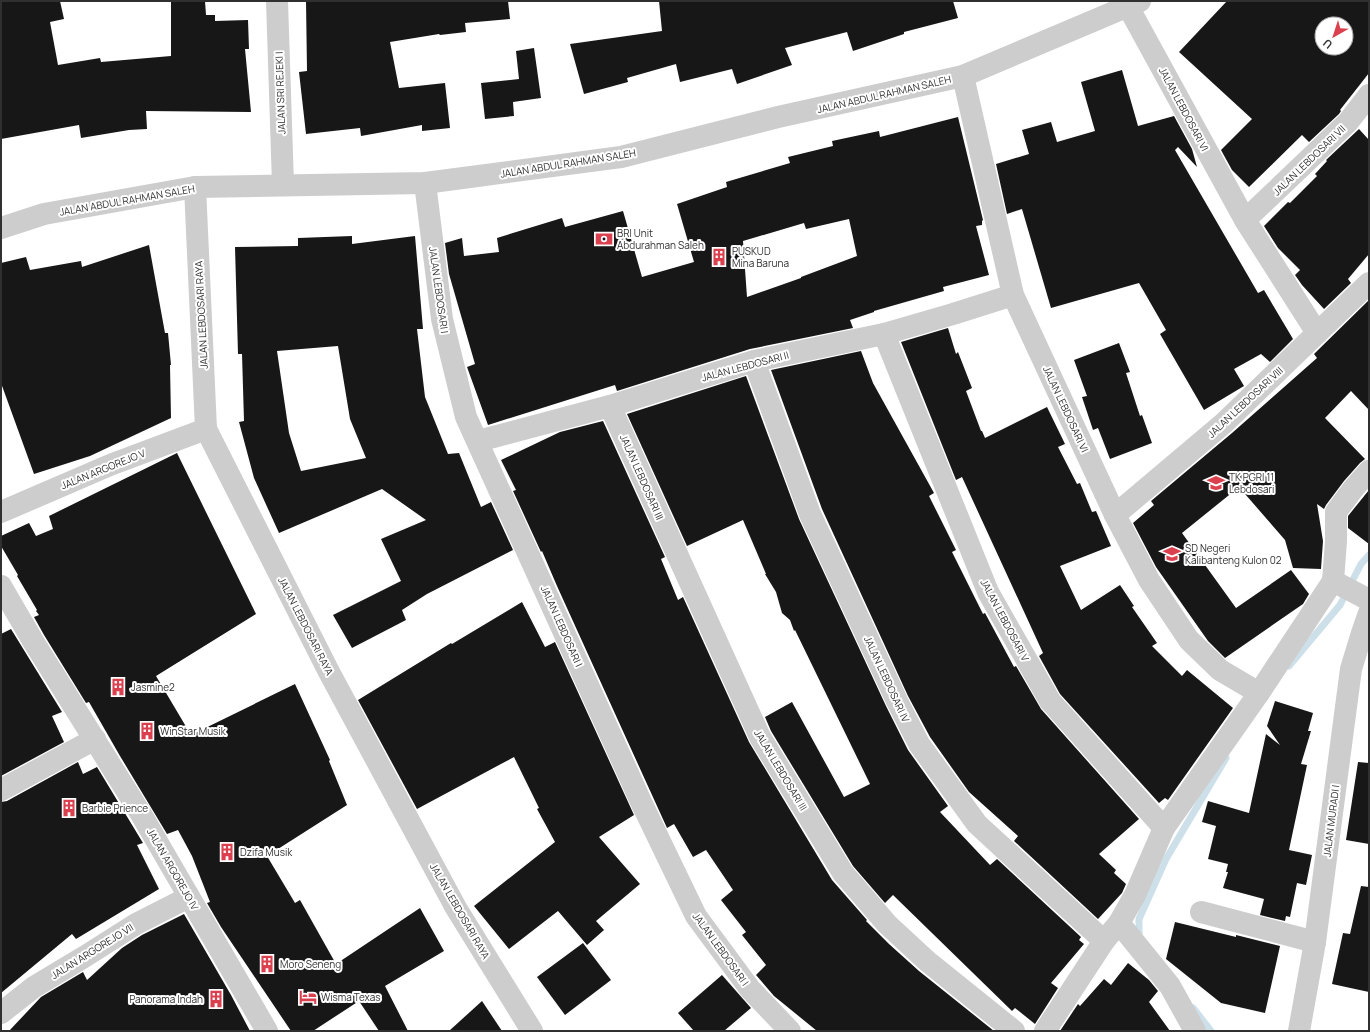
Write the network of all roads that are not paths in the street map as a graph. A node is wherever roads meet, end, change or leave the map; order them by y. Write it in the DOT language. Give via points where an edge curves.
graph roads {
  1 [pos="276,1"];
  2 [pos="1131,3"];
  3 [pos="963,76"];
  4 [pos="1369,95"];
  5 [pos="425,183"];
  6 [pos="283,185"];
  7 [pos="195,187"];
  8 [pos="1245,220"];
  9 [pos="1,228"];
  10 [pos="1369,283"];
  11 [pos="1013,295"];
  12 [pos="1317,332"];
  13 [pos="884,334"];
  14 [pos="754,361"];
  15 [pos="610,406"];
  16 [pos="206,429"];
  17 [pos="478,441"];
  18 [pos="1369,471"];
  19 [pos="1,512"];
  20 [pos="1115,515"];
  21 [pos="1335,583"];
  22 [pos="1,586"];
  23 [pos="1366,603"];
  24 [pos="1259,693"];
  25 [pos="95,739"];
  26 [pos="1,790"];
  27 [pos="1164,828"];
  28 [pos="189,897"];
  29 [pos="1201,912"];
  30 [pos="1119,923"];
  31 [pos="1104,941"];
  32 [pos="1316,942"];
  33 [pos="1,1013"];
  34 [pos="267,1031"];
  35 [pos="532,1031"];
  36 [pos="790,1031"];
  37 [pos="1014,1031"];
  38 [pos="1045,1031"];
  39 [pos="1195,1031"];
  40 [pos="1299,1031"];
  1 -- 6 [label="street, JALAN SRI REJEKI I"];
  2 -- 3 [label="street, JALAN ABDUL RAHMAN SALEH"];
  2 -- 8 [label="street, JALAN LEBDOSARI VI"];
  3 -- 5 [label="street, JALAN ABDUL RAHMAN SALEH" via="621,157"];
  3 -- 11 [label="street, JALAN LEBDOSARI VI"];
  4 -- 8 [label="street, JALAN LEBDOSARI VII" via="1348,122"];
  5 -- 6 [label="street, JALAN ABDUL RAHMAN SALEH"];
  5 -- 17 [label="street, JALAN LEBDOSARI I" via="442,319 466,417"];
  6 -- 7 [label="street, JALAN ABDUL RAHMAN SALEH"];
  7 -- 9 [label="street, JALAN ABDUL RAHMAN SALEH" via="44,214"];
  7 -- 16 [label="street, JALAN LEBDOSARI RAYA"];
  8 -- 12 [label="street, JALAN LEBDOSARI VI"];
  10 -- 12 [label="street, JALAN LEBDOSARI VIII"];
  11 -- 13 [label="street, JALAN LEBDOSARI II"];
  11 -- 20 [label="street, JALAN LEBDOSARI VI"];
  12 -- 20 [label="street, JALAN LEBDOSARI VIII" via="1224,423"];
  13 -- 14 [label="street, JALAN LEBDOSARI II"];
  13 -- 27 [label="street, JALAN LEBDOSARI V" via="988,592 1055,707"];
  14 -- 15 [label="street, JALAN LEBDOSARI II"];
  14 -- 31 [label="street, JALAN LEBDOSARI IV" via="810,514 919,744 977,824"];
  15 -- 17 [label="street, JALAN LEBDOSARI II"];
  15 -- 37 [label="street, JALAN LEBDOSARI III" via="760,737 844,873 893,929"];
  16 -- 19 [label="street, JALAN ARGOREJO V" via="110,465"];
  16 -- 35 [label="street, JALAN LEBDOSARI RAYA" via="329,672 452,901"];
  17 -- 36 [label="street, JALAN LEBDOSARI I" via="642,804 696,916 750,989"];
  18 -- 21 [label="street" via="1336,512"];
  20 -- 24 [label="street, JALAN LEBDOSARI VI" via="1149,580 1190,640 1220,670"];
  21 -- 23 [label="street"];
  21 -- 24 [label="street"];
  22 -- 25 [label="street, JALAN ARGOREJO IV"];
  23 -- 32 [label="street, JALAN MURADI I" via="1362,633 1351,669"];
  24 -- 27 [label="street"];
  25 -- 26 [label="street"];
  25 -- 28 [label="street, JALAN ARGOREJO IV"];
  27 -- 30 [label="street" via="1135,895"];
  28 -- 33 [label="street, JALAN ARGOREJO VII" via="136,924 34,987"];
  28 -- 34 [label="street, JALAN ARGOREJO IV"];
  29 -- 32 [label="street"];
  30 -- 31 [label="street"];
  30 -- 39 [label="street" via="1170,986"];
  31 -- 38 [label="street"];
  32 -- 40 [label="street, JALAN MURADI I"];
}
